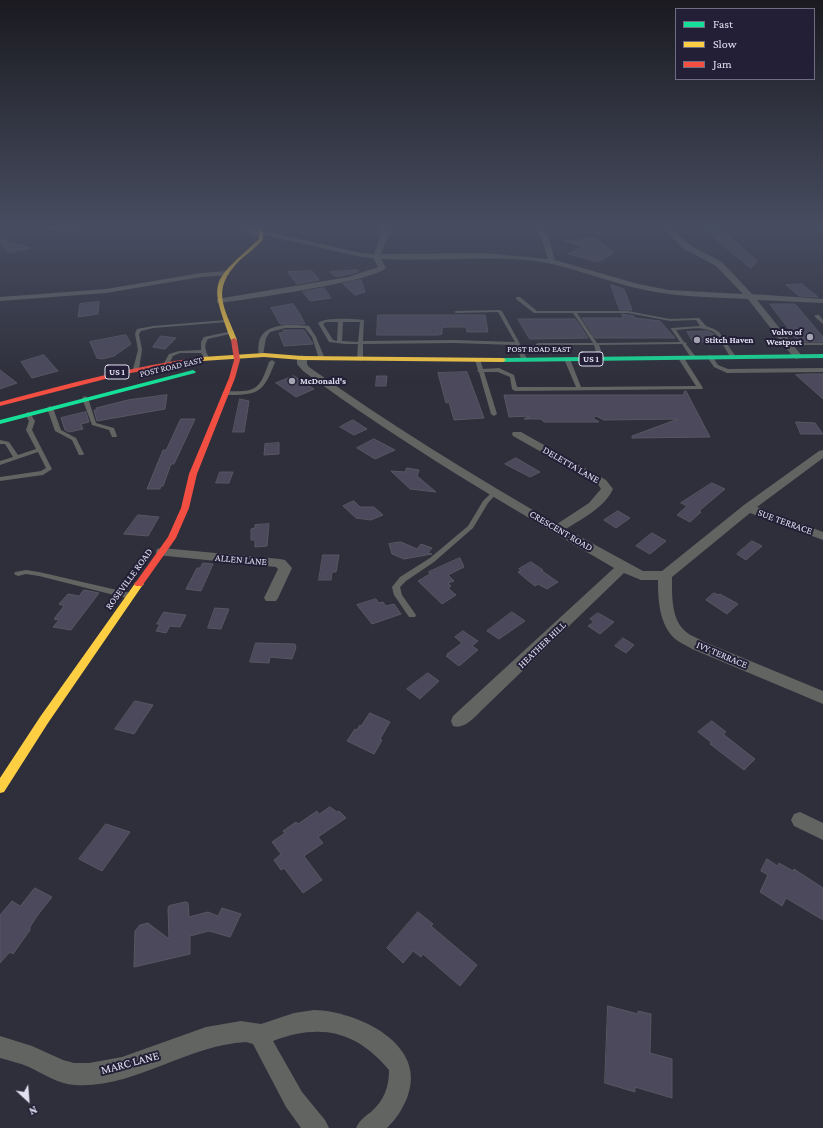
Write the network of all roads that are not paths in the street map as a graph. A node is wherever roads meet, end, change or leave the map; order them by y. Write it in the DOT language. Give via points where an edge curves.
graph roads {
  1 [pos="177,279"];
  2 [pos="223,279"];
  3 [pos="349,279"];
  4 [pos="614,279"];
  5 [pos="733,279"];
  6 [pos="749,296"];
  7 [pos="518,298"];
  8 [pos="0,299"];
  9 [pos="220,301"];
  10 [pos="823,301"];
  11 [pos="456,312"];
  12 [pos="574,312"];
  13 [pos="817,316"];
  14 [pos="664,319"];
  15 [pos="341,320"];
  16 [pos="226,321"];
  17 [pos="320,323"];
  18 [pos="823,323"];
  19 [pos="299,325"];
  20 [pos="704,328"];
  21 [pos="673,329"];
  22 [pos="232,332"];
  23 [pos="339,342"];
  24 [pos="362,342"];
  25 [pos="685,343"];
  26 [pos="518,344"];
  27 [pos="538,344"];
  28 [pos="596,344"];
  29 [pos="788,344"];
  30 [pos="823,344"];
  31 [pos="205,355"];
  32 [pos="262,355"];
  33 [pos="797,356"];
  34 [pos="823,356"];
  35 [pos="710,357"];
  36 [pos="733,357"];
  37 [pos="302,358"];
  38 [pos="681,358"];
  39 [pos="693,358"];
  40 [pos="322,359"];
  41 [pos="360,359"];
  42 [pos="524,359"];
  43 [pos="567,359"];
  44 [pos="601,359"];
  45 [pos="237,360"];
  46 [pos="478,360"];
  47 [pos="272,362"];
  48 [pos="136,368"];
  49 [pos="216,368"];
  50 [pos="203,370"];
  51 [pos="823,370"];
  52 [pos="124,371"];
  53 [pos="480,371"];
  54 [pos="128,388"];
  55 [pos="579,389"];
  56 [pos="225,393"];
  57 [pos="85,398"];
  58 [pos="0,404"];
  59 [pos="50,408"];
  60 [pos="28,414"];
  61 [pos="494,414"];
  62 [pos="0,422"];
  63 [pos="518,434"];
  64 [pos="114,436"];
  65 [pos="0,442"];
  66 [pos="39,450"];
  67 [pos="823,453"];
  68 [pos="81,454"];
  69 [pos="17,458"];
  70 [pos="0,463"];
  71 [pos="0,479"];
  72 [pos="495,492"];
  73 [pos="748,508"];
  74 [pos="557,529"];
  75 [pos="823,536"];
  76 [pos="162,552"];
  77 [pos="623,567"];
  78 [pos="18,574"];
  79 [pos="664,575"];
  80 [pos="130,596"];
  81 [pos="271,598"];
  82 [pos="412,615"];
  83 [pos="823,698"];
  84 [pos="459,721"];
  85 [pos="0,788"];
  86 [pos="800,820"];
  87 [pos="823,832"];
  88 [pos="262,1035"];
  89 [pos="0,1046"];
  90 [pos="317,1128"];
  91 [pos="368,1128"];
  1 -- 8 [label="street" via="106,291"];
  2 -- 9 [label="main road"];
  3 -- 9 [label="street"];
  4 -- 6 [label="street" via="651,289 679,293"];
  5 -- 6 [label="street"];
  6 -- 10 [label="street"];
  6 -- 29 [label="street"];
  7 -- 12 [label="lane" via="536,312"];
  9 -- 16 [label="main road"];
  11 -- 26 [label="lane" via="500,311"];
  12 -- 14 [label="lane" via="628,312"];
  12 -- 28 [label="lane"];
  13 -- 18 [label="lane"];
  14 -- 20 [label="lane" via="697,319"];
  14 -- 21 [label="lane"];
  15 -- 17 [label="lane" via="325,320"];
  15 -- 23 [label="lane"];
  15 -- 24 [label="lane" via="362,321"];
  16 -- 22 [label="main road"];
  16 -- 48 [label="lane" via="139,330 137,334 140,350"];
  17 -- 19 [label="lane"];
  17 -- 23 [label="lane" via="330,340"];
  19 -- 32 [label="lane" via="268,331 264,335"];
  19 -- 40 [label="lane" via="307,327 314,337"];
  20 -- 21 [label="lane"];
  20 -- 36 [label="lane" via="716,333"];
  21 -- 25 [label="lane"];
  22 -- 31 [label="lane" via="206,338 203,342"];
  22 -- 45 [label="main road"];
  23 -- 24 [label="lane"];
  24 -- 26 [label="lane"];
  24 -- 41 [label="lane"];
  25 -- 28 [label="lane"];
  25 -- 39 [label="lane"];
  26 -- 42 [label="lane"];
  27 -- 28 [label="lane"];
  28 -- 44 [label="lane"];
  29 -- 30 [label="lane"];
  29 -- 33 [label="street"];
  31 -- 45 [label="main road, POST ROAD EAST / US 1"];
  31 -- 48 [label="main road, POST ROAD EAST / US 1"];
  32 -- 37 [label="main road, POST ROAD EAST / US 1"];
  32 -- 45 [label="main road, POST ROAD EAST / US 1"];
  33 -- 34 [label="main road, POST ROAD EAST / US 1"];
  33 -- 36 [label="main road, POST ROAD EAST / US 1"];
  35 -- 36 [label="main road, POST ROAD EAST / US 1"];
  35 -- 39 [label="main road, POST ROAD EAST / US 1"];
  35 -- 51 [label="lane" via="716,366 727,371"];
  37 -- 40 [label="main road, POST ROAD EAST / US 1"];
  37 -- 47 [label="main road, POST ROAD EAST / US 1"];
  37 -- 72 [label="street, CRESCENT ROAD" via="302,364 306,369 355,406"];
  38 -- 39 [label="main road, POST ROAD EAST / US 1"];
  38 -- 44 [label="main road, POST ROAD EAST / US 1"];
  38 -- 55 [label="lane" via="700,388"];
  40 -- 41 [label="main road, POST ROAD EAST / US 1"];
  41 -- 46 [label="main road, POST ROAD EAST / US 1"];
  42 -- 43 [label="main road, POST ROAD EAST / US 1"];
  42 -- 46 [label="main road, POST ROAD EAST / US 1"];
  43 -- 44 [label="main road, POST ROAD EAST / US 1"];
  43 -- 55 [label="lane"];
  45 -- 47 [label="main road, POST ROAD EAST / US 1"];
  45 -- 49 [label="main road, POST ROAD EAST / US 1"];
  45 -- 56 [label="main road, ROSEVILLE ROAD"];
  46 -- 53 [label="lane"];
  47 -- 56 [label="lane" via="262,388 254,392"];
  48 -- 52 [label="main road, POST ROAD EAST / US 1"];
  50 -- 54 [label="main road, POST ROAD EAST / US 1"];
  52 -- 54 [label="main road"];
  52 -- 58 [label="main road, POST ROAD EAST / US 1"];
  53 -- 55 [label="lane" via="505,372 512,376 515,389"];
  53 -- 61 [label="lane"];
  54 -- 57 [label="main road, POST ROAD EAST / US 1"];
  56 -- 76 [label="main road, ROSEVILLE ROAD" via="193,474 179,524"];
  57 -- 59 [label="main road, POST ROAD EAST / US 1"];
  57 -- 64 [label="lane" via="94,424 112,429"];
  59 -- 60 [label="main road, POST ROAD EAST / US 1"];
  59 -- 68 [label="lane" via="58,431 74,439"];
  60 -- 62 [label="main road, POST ROAD EAST / US 1"];
  60 -- 66 [label="lane" via="32,421 29,430"];
  63 -- 74 [label="street, DELETTA LANE" via="602,482 607,489 606,495 599,501"];
  65 -- 69 [label="lane" via="6,443"];
  66 -- 69 [label="lane"];
  66 -- 71 [label="lane" via="49,468 43,473"];
  67 -- 73 [label="street"];
  69 -- 70 [label="lane"];
  72 -- 74 [label="street, CRESCENT ROAD"];
  72 -- 82 [label="lane" via="485,502 471,527 396,587"];
  73 -- 75 [label="street, SUE TERRACE"];
  73 -- 79 [label="street"];
  74 -- 77 [label="street, CRESCENT ROAD"];
  76 -- 80 [label="main road, ROSEVILLE ROAD"];
  76 -- 81 [label="street, ALLEN LANE" via="280,563 285,568"];
  77 -- 79 [label="street, CRESCENT ROAD" via="641,576"];
  77 -- 84 [label="street, HEATHER HILL"];
  78 -- 80 [label="lane" via="39,574"];
  79 -- 83 [label="street, IVY TERRACE" via="671,623 679,634 697,645"];
  80 -- 85 [label="main road, ROSEVILLE ROAD"];
  86 -- 87 [label="street"];
  88 -- 89 [label="street, MARC LANE" via="246,1031 202,1039 108,1071 74,1074 52,1068 32,1057"];
  88 -- 90 [label="street" via="263,1045 294,1102"];
  88 -- 91 [label="street" via="282,1026 300,1022 343,1022 382,1046 400,1066 401,1082 396,1102 384,1116"];
}
